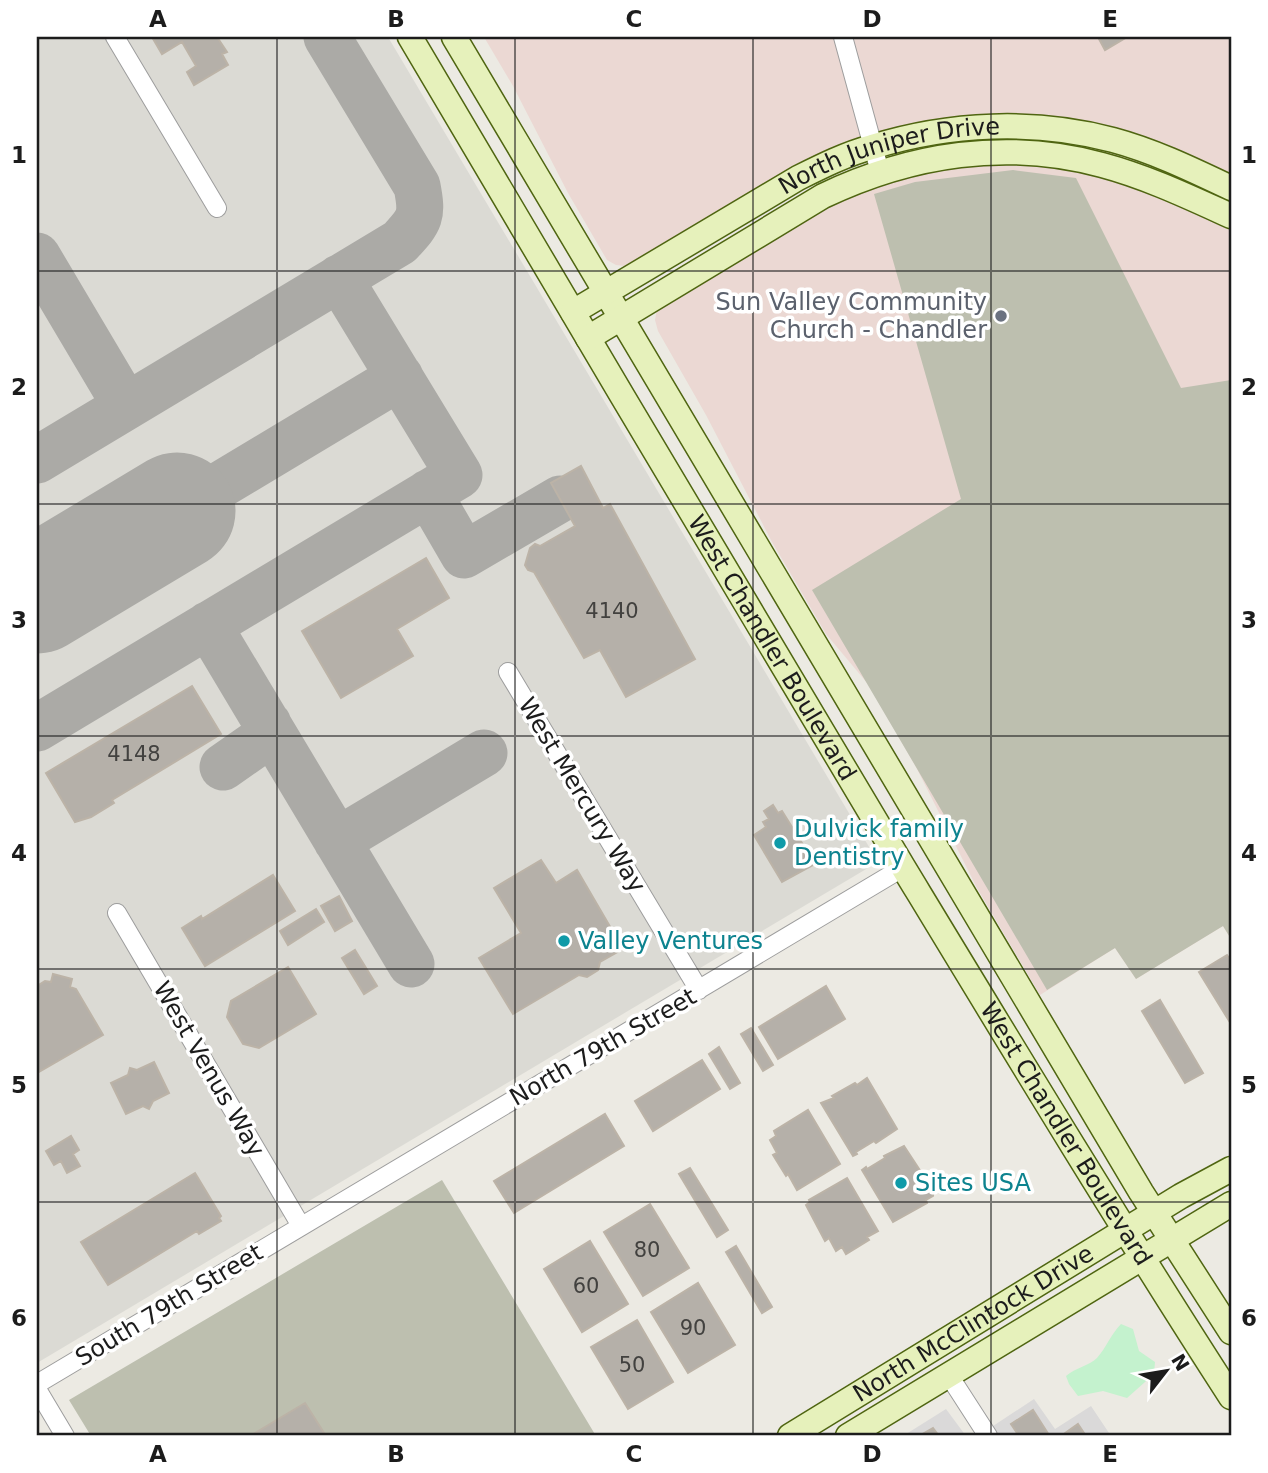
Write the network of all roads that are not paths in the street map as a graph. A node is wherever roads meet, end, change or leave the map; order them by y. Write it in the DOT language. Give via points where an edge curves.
graph roads {
  1 [pos="115,37"];
  2 [pos="410,37"];
  3 [pos="454,37"];
  4 [pos="843,37"];
  5 [pos="872,146"];
  6 [pos="880,172"];
  7 [pos="1231,188"];
  8 [pos="217,208"];
  9 [pos="1231,216"];
  10 [pos="606,293"];
  11 [pos="573,312"];
  12 [pos="621,318"];
  13 [pos="588,338"];
  14 [pos="508,672"];
  15 [pos="904,867"];
  16 [pos="117,913"];
  17 [pos="699,990"];
  18 [pos="1231,1169"];
  19 [pos="1231,1204"];
  20 [pos="1155,1213"];
  21 [pos="301,1226"];
  22 [pos="1125,1231"];
  23 [pos="1172,1240"];
  24 [pos="1141,1258"];
  25 [pos="1231,1332"];
  26 [pos="948,1374"];
  27 [pos="37,1387"];
  28 [pos="1231,1396"];
  29 [pos="65,1436"];
  30 [pos="790,1436"];
  31 [pos="848,1436"];
  32 [pos="988,1436"];
  1 -- 8 [label="street"];
  2 -- 11 [label="main road, West Chandler Boulevard"];
  3 -- 10 [label="main road, West Chandler Boulevard"];
  4 -- 5 [label="street"];
  5 -- 6 [label="street"];
  5 -- 7 [label="main road, North Juniper Drive" via="972,128 1060,129 1153,153"];
  5 -- 10 [label="main road, North Juniper Drive" via="798,178"];
  6 -- 9 [label="main road, North Juniper Drive" via="918,161 980,153 1065,157 1151,181"];
  6 -- 12 [label="main road, North Juniper Drive" via="787,216"];
  10 -- 11 [label="main road, North Juniper Drive"];
  10 -- 12 [label="main road, West Chandler Boulevard"];
  11 -- 13 [label="main road, West Chandler Boulevard"];
  12 -- 13 [label="main road, North Juniper Drive"];
  12 -- 20 [label="main road, West Chandler Boulevard"];
  13 -- 15 [label="main road, West Chandler Boulevard"];
  14 -- 17 [label="street, West Mercury Way"];
  15 -- 17 [label="street, North 79th Street"];
  15 -- 22 [label="main road, West Chandler Boulevard"];
  16 -- 21 [label="street, West Venus Way"];
  17 -- 21 [label="street, North 79th Street"];
  18 -- 20 [label="main road, North McClintock Drive"];
  19 -- 23 [label="main road, North McClintock Drive"];
  20 -- 22 [label="main road, North McClintock Drive"];
  20 -- 23 [label="main road, West Chandler Boulevard"];
  21 -- 27 [label="street, South 79th Street"];
  22 -- 24 [label="main road, West Chandler Boulevard"];
  22 -- 30 [label="main road, North McClintock Drive"];
  23 -- 24 [label="main road, North McClintock Drive"];
  23 -- 25 [label="main road, West Chandler Boulevard"];
  24 -- 26 [label="main road, North McClintock Drive"];
  24 -- 28 [label="main road, West Chandler Boulevard"];
  26 -- 31 [label="main road, North McClintock Drive"];
  26 -- 32 [label="street"];
  27 -- 29 [label="street"];
}
